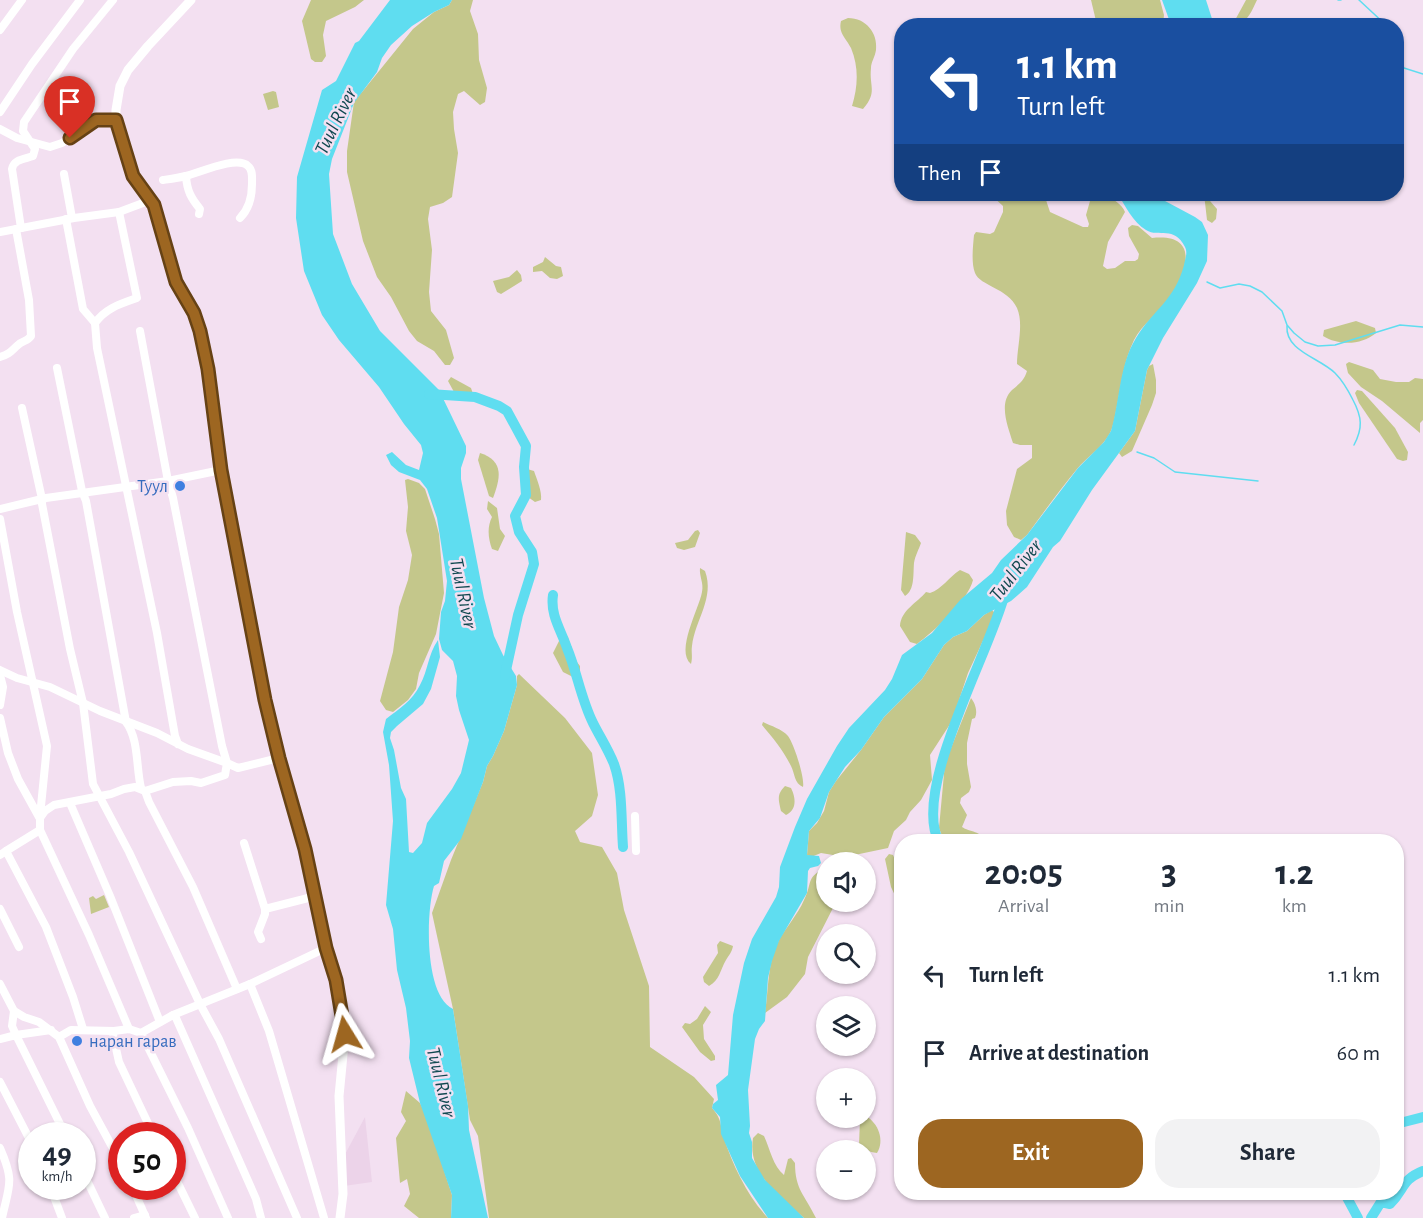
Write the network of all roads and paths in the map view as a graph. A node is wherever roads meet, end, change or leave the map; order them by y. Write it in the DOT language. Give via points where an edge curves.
graph roads {
  1 [pos="22,0"];
  2 [pos="80,0"];
  3 [pos="113,0"];
  4 [pos="191,0"];
  5 [pos="0,30"];
  6 [pos="0,112"];
  7 [pos="116,120"];
  8 [pos="0,129"];
  9 [pos="30,142"];
  10 [pos="64,174"];
  11 [pos="186,176"];
  12 [pos="163,180"];
  13 [pos="151,200"];
  14 [pos="119,212"];
  15 [pos="199,214"];
  16 [pos="240,218"];
  17 [pos="69,219"];
  18 [pos="19,228"];
  19 [pos="0,232"];
  20 [pos="96,323"];
  21 [pos="140,331"];
  22 [pos="0,357"];
  23 [pos="57,368"];
  24 [pos="22,408"];
  25 [pos="221,470"];
  26 [pos="168,481"];
  27 [pos="125,486"];
  28 [pos="82,491"];
  29 [pos="42,499"];
  30 [pos="0,509"];
  31 [pos="0,519"];
  32 [pos="0,670"];
  33 [pos="0,675"];
  34 [pos="34,683"];
  35 [pos="0,703"];
  36 [pos="83,703"];
  37 [pos="0,718"];
  38 [pos="126,722"];
  39 [pos="178,744"];
  40 [pos="279,758"];
  41 [pos="227,763"];
  42 [pos="143,789"];
  43 [pos="98,796"];
  44 [pos="70,803"];
  45 [pos="635,816"];
  46 [pos="40,818"];
  47 [pos="40,831"];
  48 [pos="244,843"];
  49 [pos="636,851"];
  50 [pos="3,853"];
  51 [pos="316,896"];
  52 [pos="0,909"];
  53 [pos="265,909"];
  54 [pos="261,939"];
  55 [pos="20,947"];
  56 [pos="326,948"];
  57 [pos="0,984"];
  58 [pos="250,984"];
  59 [pos="237,989"];
  60 [pos="200,1004"];
  61 [pos="14,1011"];
  62 [pos="173,1015"];
  63 [pos="160,1022"];
  64 [pos="83,1029"];
  65 [pos="129,1029"];
  66 [pos="51,1030"];
  67 [pos="114,1031"];
  68 [pos="141,1032"];
  69 [pos="16,1035"];
  70 [pos="59,1036"];
  71 [pos="0,1039"];
  72 [pos="0,1082"];
  73 [pos="21,1122"];
  74 [pos="59,1122"];
  75 [pos="147,1122"];
  76 [pos="108,1139"];
  77 [pos="0,1148"];
  78 [pos="96,1199"];
  79 [pos="55,1200"];
  80 [pos="139,1200"];
  81 [pos="186,1200"];
  82 [pos="146,1216"];
  83 [pos="2,1218"];
  84 [pos="62,1218"];
  85 [pos="105,1218"];
  86 [pos="134,1218"];
  87 [pos="195,1218"];
  88 [pos="228,1218"];
  89 [pos="261,1218"];
  90 [pos="297,1218"];
  91 [pos="324,1218"];
  92 [pos="340,1218"];
  1 -- 5 [label="street"];
  2 -- 6 [label="street"];
  3 -- 9 [label="street" via="73,49 27,117 23,131"];
  4 -- 7 [label="main road" via="128,70 120,86"];
  7 -- 9 [label="street" via="96,120 56,147"];
  7 -- 13 [label="main road" via="135,180"];
  8 -- 9 [label="street"];
  9 -- 18 [label="street" via="35,149 33,156 12,165"];
  10 -- 17 [label="street"];
  11 -- 12 [label="street"];
  11 -- 15 [label="street" via="188,192 200,209"];
  11 -- 16 [label="street" via="216,165 248,166 252,171 250,199"];
  13 -- 14 [label="street"];
  13 -- 25 [label="main road" via="176,282 200,331"];
  14 -- 17 [label="street"];
  14 -- 20 [label="street" via="137,298 109,309"];
  17 -- 18 [label="street"];
  17 -- 20 [label="street" via="83,309"];
  18 -- 19 [label="street"];
  18 -- 22 [label="street" via="31,336 13,352"];
  20 -- 27 [label="street" via="96,348"];
  21 -- 26 [label="street"];
  23 -- 28 [label="street"];
  24 -- 29 [label="street"];
  25 -- 26 [label="street"];
  25 -- 40 [label="main road"];
  26 -- 27 [label="street"];
  26 -- 41 [label="street"];
  27 -- 28 [label="street"];
  27 -- 39 [label="street"];
  28 -- 29 [label="street"];
  28 -- 38 [label="street"];
  29 -- 30 [label="street"];
  29 -- 36 [label="street"];
  31 -- 34 [label="street"];
  32 -- 34 [label="street"];
  33 -- 35 [label="street"];
  34 -- 36 [label="street"];
  34 -- 46 [label="street" via="47,746"];
  36 -- 38 [label="street"];
  36 -- 43 [label="street" via="93,784"];
  37 -- 46 [label="street" via="18,779"];
  38 -- 39 [label="street"];
  38 -- 42 [label="street"];
  39 -- 41 [label="street"];
  40 -- 41 [label="street" via="238,768"];
  40 -- 51 [label="main road"];
  41 -- 42 [label="street" via="225,775 201,783 191,780"];
  42 -- 43 [label="street"];
  42 -- 59 [label="street" via="193,887"];
  43 -- 44 [label="street"];
  43 -- 60 [label="street" via="129,852"];
  44 -- 46 [label="street" via="54,805"];
  44 -- 63 [label="street"];
  45 -- 49 [label="street"];
  46 -- 47 [label="street"];
  47 -- 50 [label="street"];
  47 -- 65 [label="street"];
  48 -- 53 [label="street"];
  50 -- 64 [label="street" via="46,927"];
  51 -- 53 [label="street"];
  51 -- 56 [label="main road"];
  52 -- 55 [label="street"];
  53 -- 54 [label="street" via="258,932"];
  56 -- 58 [label="street"];
  56 -- 92 [label="main road" via="344,1024 339,1096 344,1194"];
  57 -- 61 [label="street"];
  58 -- 59 [label="street"];
  58 -- 91 [label="street" via="269,1031"];
  59 -- 60 [label="street"];
  60 -- 62 [label="street"];
  60 -- 90 [label="street" via="219,1038"];
  61 -- 66 [label="street"];
  61 -- 69 [label="street" via="12,1026"];
  62 -- 63 [label="street"];
  62 -- 89 [label="street"];
  63 -- 68 [label="street"];
  64 -- 67 [label="street"];
  64 -- 70 [label="street"];
  65 -- 67 [label="street"];
  65 -- 68 [label="street"];
  66 -- 69 [label="street"];
  66 -- 70 [label="street"];
  67 -- 75 [label="street" via="119,1062"];
  68 -- 88 [label="street"];
  69 -- 71 [label="street"];
  69 -- 74 [label="street"];
  70 -- 76 [label="street"];
  72 -- 73 [label="street"];
  77 -- 83 [label="street" via="10,1186"];
  78 -- 85 [label="street"];
  79 -- 84 [label="street"];
  80 -- 82 [label="street"];
  81 -- 87 [label="street"];
  82 -- 86 [label="street"];
}
